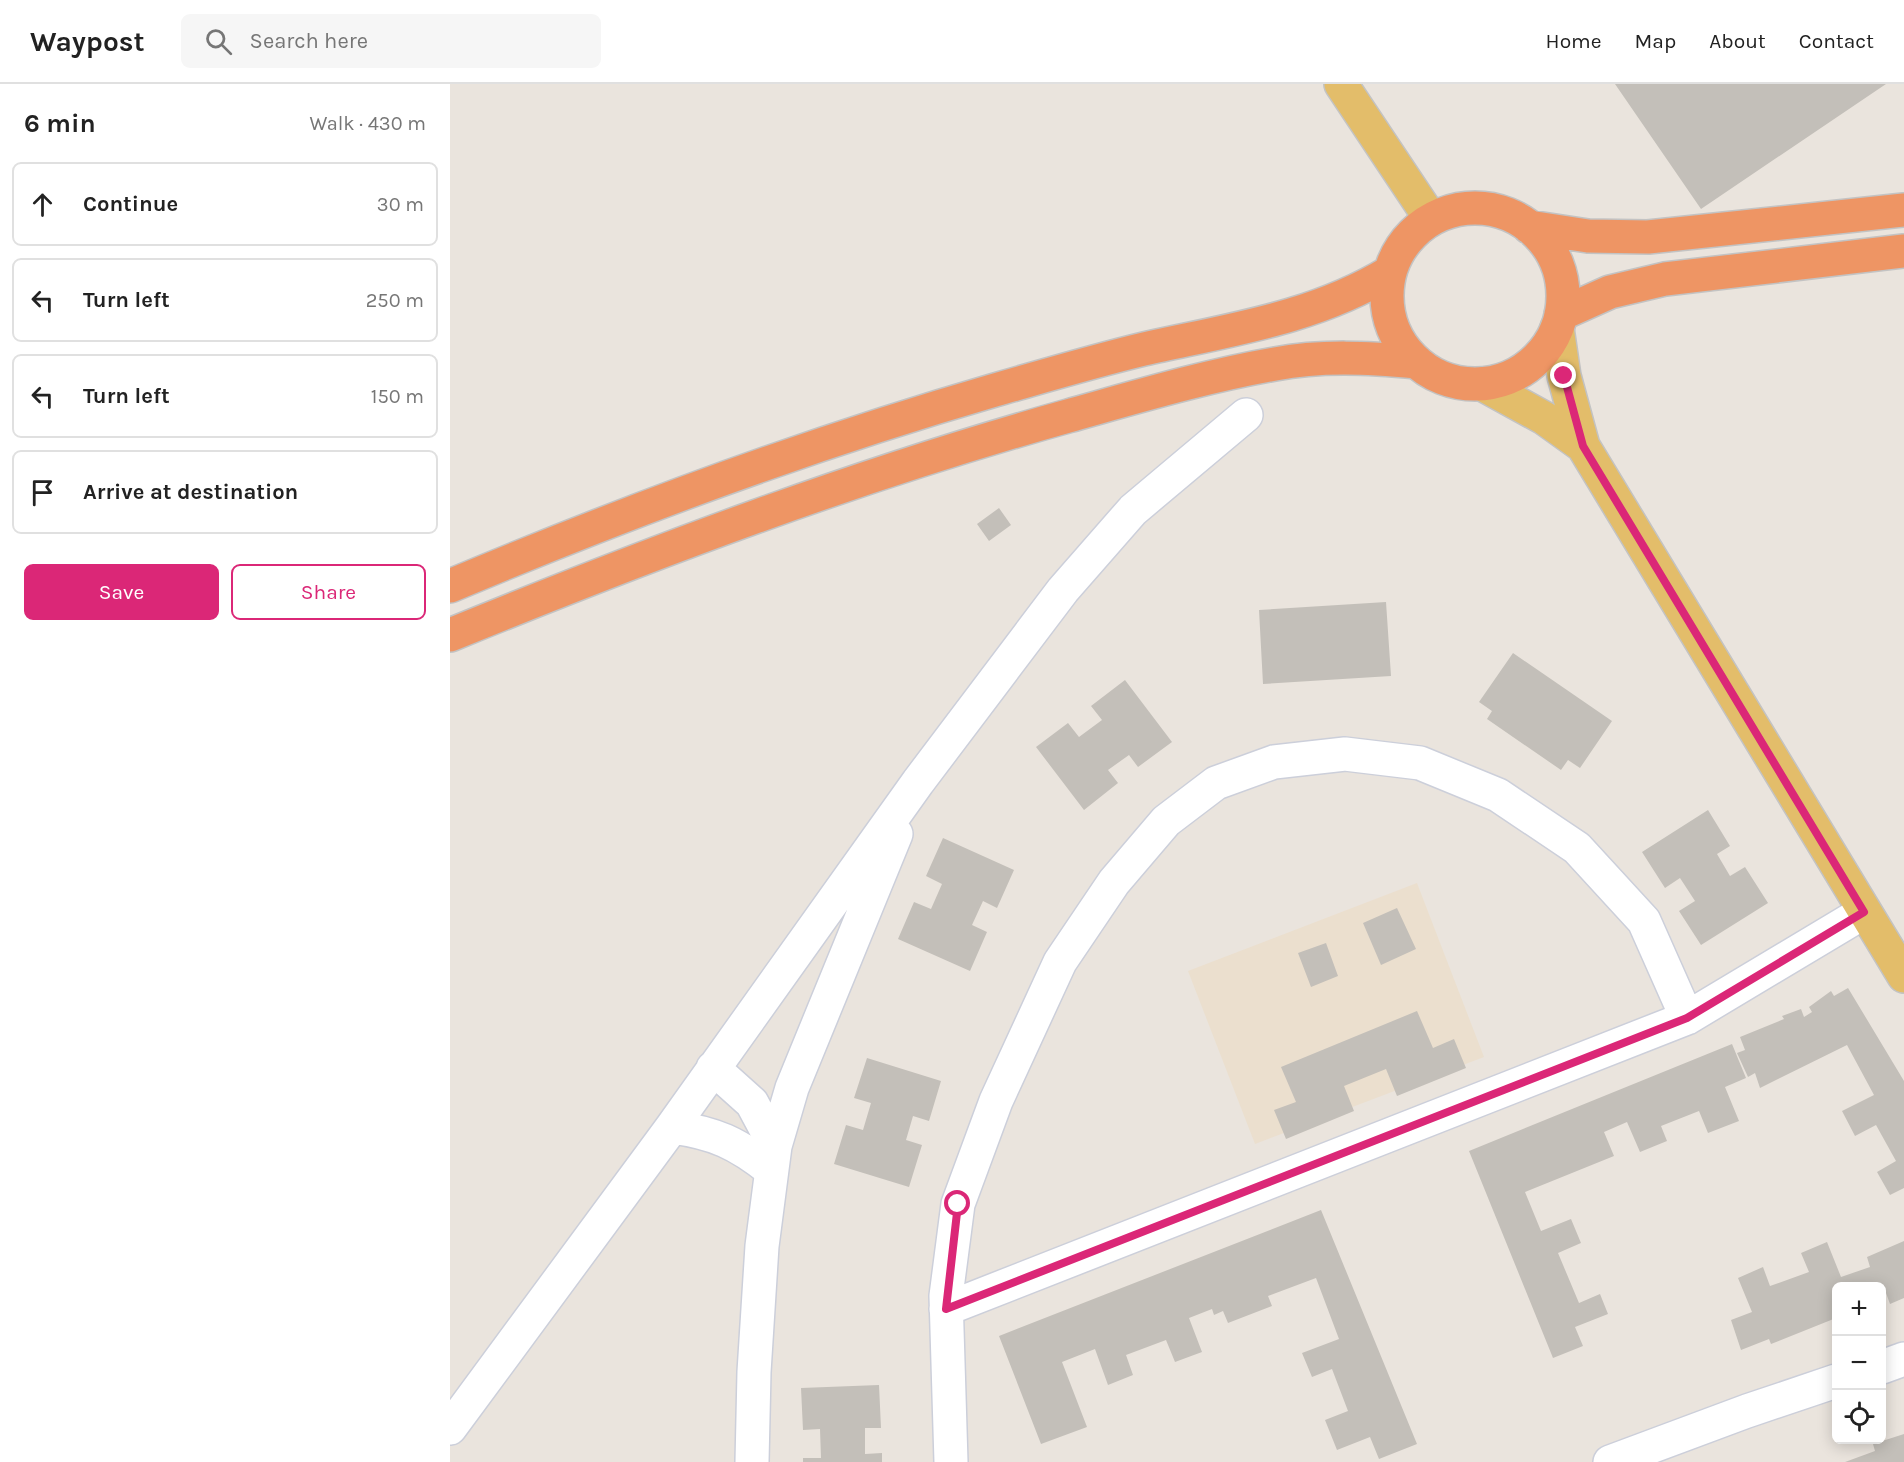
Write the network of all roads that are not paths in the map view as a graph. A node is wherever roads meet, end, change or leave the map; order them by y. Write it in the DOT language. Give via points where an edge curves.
graph roads {
  1 [pos="1341,84"];
  2 [pos="1904,210"];
  3 [pos="1431,219"];
  4 [pos="1529,227"];
  5 [pos="1904,251"];
  6 [pos="1390,272"];
  7 [pos="1559,321"];
  8 [pos="1418,362"];
  9 [pos="1482,384"];
  10 [pos="1246,415"];
  11 [pos="1583,446"];
  12 [pos="450,586"];
  13 [pos="450,635"];
  14 [pos="918,782"];
  15 [pos="1864,912"];
  16 [pos="1904,976"];
  17 [pos="1687,1018"];
  18 [pos="713,1068"];
  19 [pos="672,1127"];
  20 [pos="773,1158"];
  21 [pos="946,1309"];
  22 [pos="1904,1359"];
  23 [pos="1886,1365"];
  24 [pos="1832,1382"];
  25 [pos="450,1428"];
  26 [pos="752,1462"];
  27 [pos="951,1462"];
  28 [pos="1610,1462"];
  1 -- 3 [label="main road"];
  2 -- 4 [label="highway" via="1648,237 1588,236"];
  3 -- 4 [label="highway" via="1464,208 1481,208 1498,211"];
  3 -- 6 [label="highway" via="1405,242"];
  4 -- 7 [label="highway" via="1541,238 1557,266 1563,298"];
  5 -- 7 [label="highway" via="1665,279 1610,292"];
  6 -- 8 [label="highway" via="1390,321 1401,344"];
  6 -- 12 [label="highway" via="1341,298 1297,314 1130,352 857,433 589,528"];
  7 -- 9 [label="highway" via="1541,354 1530,364 1516,374"];
  7 -- 11 [label="main road" via="1569,400"];
  8 -- 9 [label="highway" via="1448,379"];
  8 -- 13 [label="highway" via="1355,358 1275,364 1011,432 748,518"];
  9 -- 11 [label="main road" via="1544,418"];
  10 -- 14 [label="street" via="1133,510 1063,590"];
  11 -- 15 [label="main road"];
  14 -- 18 [label="street"];
  14 -- 20 [label="street" via="795,1079"];
  15 -- 16 [label="main road"];
  15 -- 17 [label="street"];
  17 -- 21 [label="street"];
  17 -- 21 [label="street" via="1644,921 1577,848 1498,795 1420,763 1345,754 1274,762 1216,783 1166,821 1114,882 1060,962 996,1101 958,1204"];
  18 -- 19 [label="street"];
  18 -- 20 [label="street" via="752,1103"];
  19 -- 20 [label="street" via="722,1138"];
  19 -- 25 [label="street"];
  20 -- 26 [label="street" via="760,1269"];
  21 -- 27 [label="street"];
  22 -- 23 [label="street"];
  24 -- 28 [label="street"];
}
